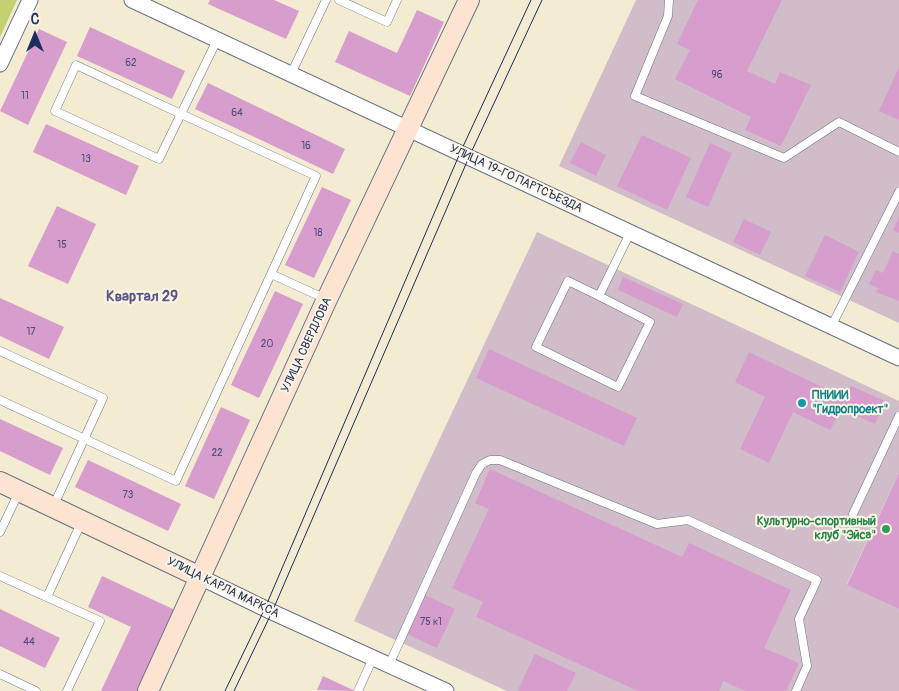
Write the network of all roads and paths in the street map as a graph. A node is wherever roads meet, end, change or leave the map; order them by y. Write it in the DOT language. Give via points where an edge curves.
graph roads {
  1 [pos="30,0"];
  2 [pos="132,0"];
  3 [pos="326,0"];
  4 [pos="339,0"];
  5 [pos="397,0"];
  6 [pos="469,0"];
  7 [pos="669,0"];
  8 [pos="217,40"];
  9 [pos="0,64"];
  10 [pos="291,74"];
  11 [pos="181,114"];
  12 [pos="408,128"];
  13 [pos="899,152"];
  14 [pos="899,192"];
  15 [pos="630,233"];
  16 [pos="271,274"];
  17 [pos="599,296"];
  18 [pos="328,299"];
  19 [pos="831,327"];
  20 [pos="0,351"];
  21 [pos="899,358"];
  22 [pos="0,400"];
  23 [pos="899,416"];
  24 [pos="85,439"];
  25 [pos="0,482"];
  26 [pos="19,492"];
  27 [pos="54,507"];
  28 [pos="853,514"];
  29 [pos="82,520"];
  30 [pos="0,532"];
  31 [pos="0,576"];
  32 [pos="200,576"];
  33 [pos="46,597"];
  34 [pos="373,658"];
  35 [pos="389,665"];
  36 [pos="0,674"];
  37 [pos="36,691"];
  38 [pos="68,691"];
  39 [pos="148,691"];
  40 [pos="358,691"];
  41 [pos="446,691"];
  42 [pos="796,691"];
  1 -- 9 [label="street"];
  2 -- 8 [label="street, УЛИЦА 19-ГО ПАРТСЪЕЗДА"];
  3 -- 10 [label="lane"];
  4 -- 5 [label="lane" via="387,22"];
  6 -- 12 [label="street, УЛИЦА СВЕРДЛОВА"];
  7 -- 13 [label="lane" via="668,16 635,96 784,158 839,122"];
  8 -- 10 [label="street, УЛИЦА 19-ГО ПАРТСЪЕЗДА"];
  8 -- 11 [label="lane"];
  10 -- 12 [label="street, УЛИЦА 19-ГО ПАРТСЪЕЗДА"];
  11 -- 11 [label="lane" via="159,159 55,111 76,65"];
  11 -- 16 [label="lane" via="316,176"];
  12 -- 15 [label="street, УЛИЦА 19-ГО ПАРТСЪЕЗДА"];
  12 -- 18 [label="street, УЛИЦА СВЕРДЛОВА"];
  14 -- 19 [label="lane"];
  15 -- 17 [label="lane"];
  15 -- 19 [label="street, УЛИЦА 19-ГО ПАРТСЪЕЗДА"];
  16 -- 18 [label="lane"];
  16 -- 24 [label="lane" via="176,481"];
  17 -- 17 [label="lane" via="650,322 618,387 536,347 568,281"];
  18 -- 32 [label="street, УЛИЦА СВЕРДЛОВА"];
  19 -- 21 [label="street, УЛИЦА 19-ГО ПАРТСЪЕЗДА"];
  20 -- 24 [label="lane" via="103,398"];
  22 -- 24 [label="lane"];
  23 -- 28 [label="lane"];
  24 -- 27 [label="lane"];
  25 -- 26 [label="street, УЛИЦА КАРЛА МАРКСА"];
  26 -- 27 [label="street, УЛИЦА КАРЛА МАРКСА"];
  26 -- 30 [label="lane"];
  27 -- 29 [label="street, УЛИЦА КАРЛА МАРКСА"];
  29 -- 32 [label="street, УЛИЦА КАРЛА МАРКСА"];
  29 -- 33 [label="lane"];
  31 -- 33 [label="lane"];
  32 -- 34 [label="street, УЛИЦА КАРЛА МАРКСА"];
  32 -- 39 [label="street, УЛИЦА СВЕРДЛОВА"];
  33 -- 38 [label="lane" via="100,621"];
  34 -- 35 [label="street, УЛИЦА КАРЛА МАРКСА"];
  34 -- 40 [label="lane"];
  35 -- 41 [label="street, УЛИЦА КАРЛА МАРКСА"];
  35 -- 42 [label="lane" via="476,473 482,464 500,460 656,524 688,520 817,580 799,619 807,666"];
  36 -- 37 [label="lane"];
}
